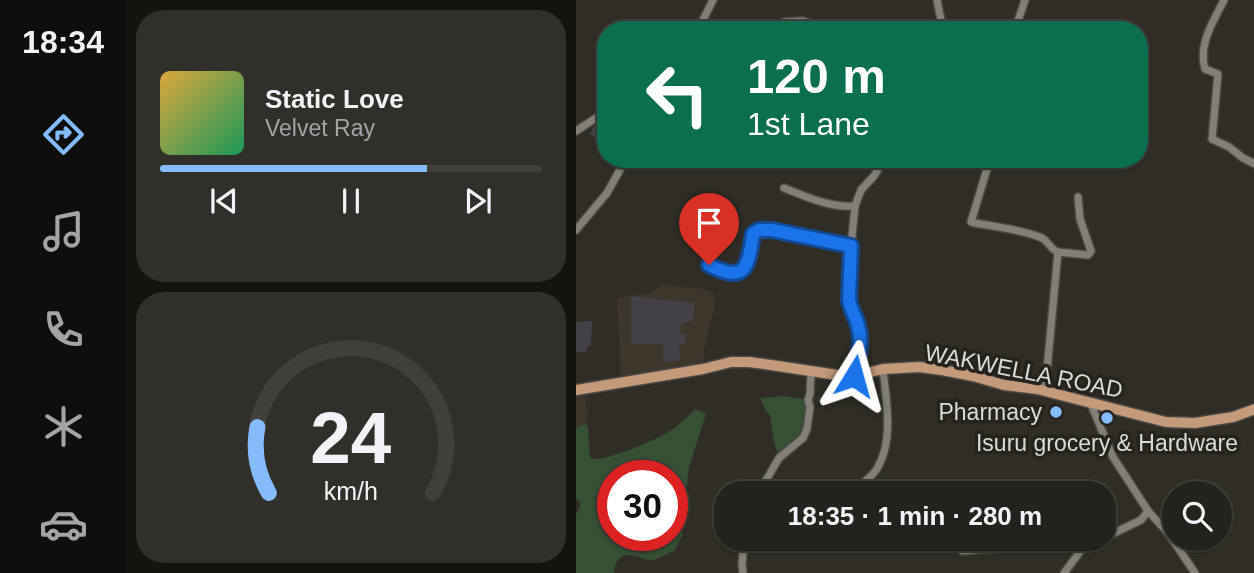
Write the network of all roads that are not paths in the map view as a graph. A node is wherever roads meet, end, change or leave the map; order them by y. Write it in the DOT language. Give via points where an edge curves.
graph roads {
  1 [pos="713,0"];
  2 [pos="936,0"];
  3 [pos="1025,0"];
  4 [pos="1224,0"];
  5 [pos="702,21"];
  6 [pos="941,21"];
  7 [pos="1018,21"];
  8 [pos="597,117"];
  9 [pos="576,131"];
  10 [pos="1254,164"];
  11 [pos="621,168"];
  12 [pos="878,168"];
  13 [pos="987,168"];
  14 [pos="784,188"];
  15 [pos="1078,197"];
  16 [pos="855,206"];
  17 [pos="576,230"];
  18 [pos="851,246"];
  19 [pos="1058,252"];
  20 [pos="709,265"];
  21 [pos="883,369"];
  22 [pos="811,372"];
  23 [pos="854,376"];
  24 [pos="576,390"];
  25 [pos="1045,391"];
  26 [pos="1089,401"];
  27 [pos="1254,409"];
  28 [pos="766,481"];
  29 [pos="865,481"];
  30 [pos="1148,511"];
  31 [pos="1116,532"];
  32 [pos="743,551"];
  33 [pos="1080,551"];
  34 [pos="743,573"];
  35 [pos="1064,573"];
  36 [pos="1195,573"];
  1 -- 5 [label="street"];
  2 -- 6 [label="street"];
  3 -- 7 [label="street"];
  4 -- 10 [label="street" via="1202,59 1205,69 1218,74 1212,139"];
  8 -- 9 [label="street"];
  11 -- 17 [label="street" via="607,194"];
  12 -- 16 [label="street"];
  13 -- 19 [label="street" via="971,222 1033,235"];
  14 -- 16 [label="street" via="831,205"];
  15 -- 19 [label="street" via="1091,251 1088,255"];
  16 -- 18 [label="street"];
  18 -- 20 [label="street" via="759,230 753,234 745,268 738,273"];
  18 -- 23 [label="street" via="849,299 859,327 860,351"];
  19 -- 25 [label="street"];
  21 -- 23 [label="main road, WAKWELLA ROAD"];
  21 -- 25 [label="main road, WAKWELLA ROAD" via="942,370"];
  21 -- 29 [label="street" via="887,415 883,456"];
  22 -- 23 [label="main road, WAKWELLA ROAD"];
  22 -- 24 [label="main road, WAKWELLA ROAD" via="731,362"];
  22 -- 28 [label="street" via="807,429 779,458"];
  25 -- 26 [label="main road, WAKWELLA ROAD"];
  26 -- 27 [label="main road, WAKWELLA ROAD" via="1166,422 1195,423"];
  26 -- 30 [label="street" via="1113,457"];
  30 -- 31 [label="street" via="1141,520"];
  30 -- 36 [label="street"];
  32 -- 34 [label="street"];
  33 -- 35 [label="street"];
}
